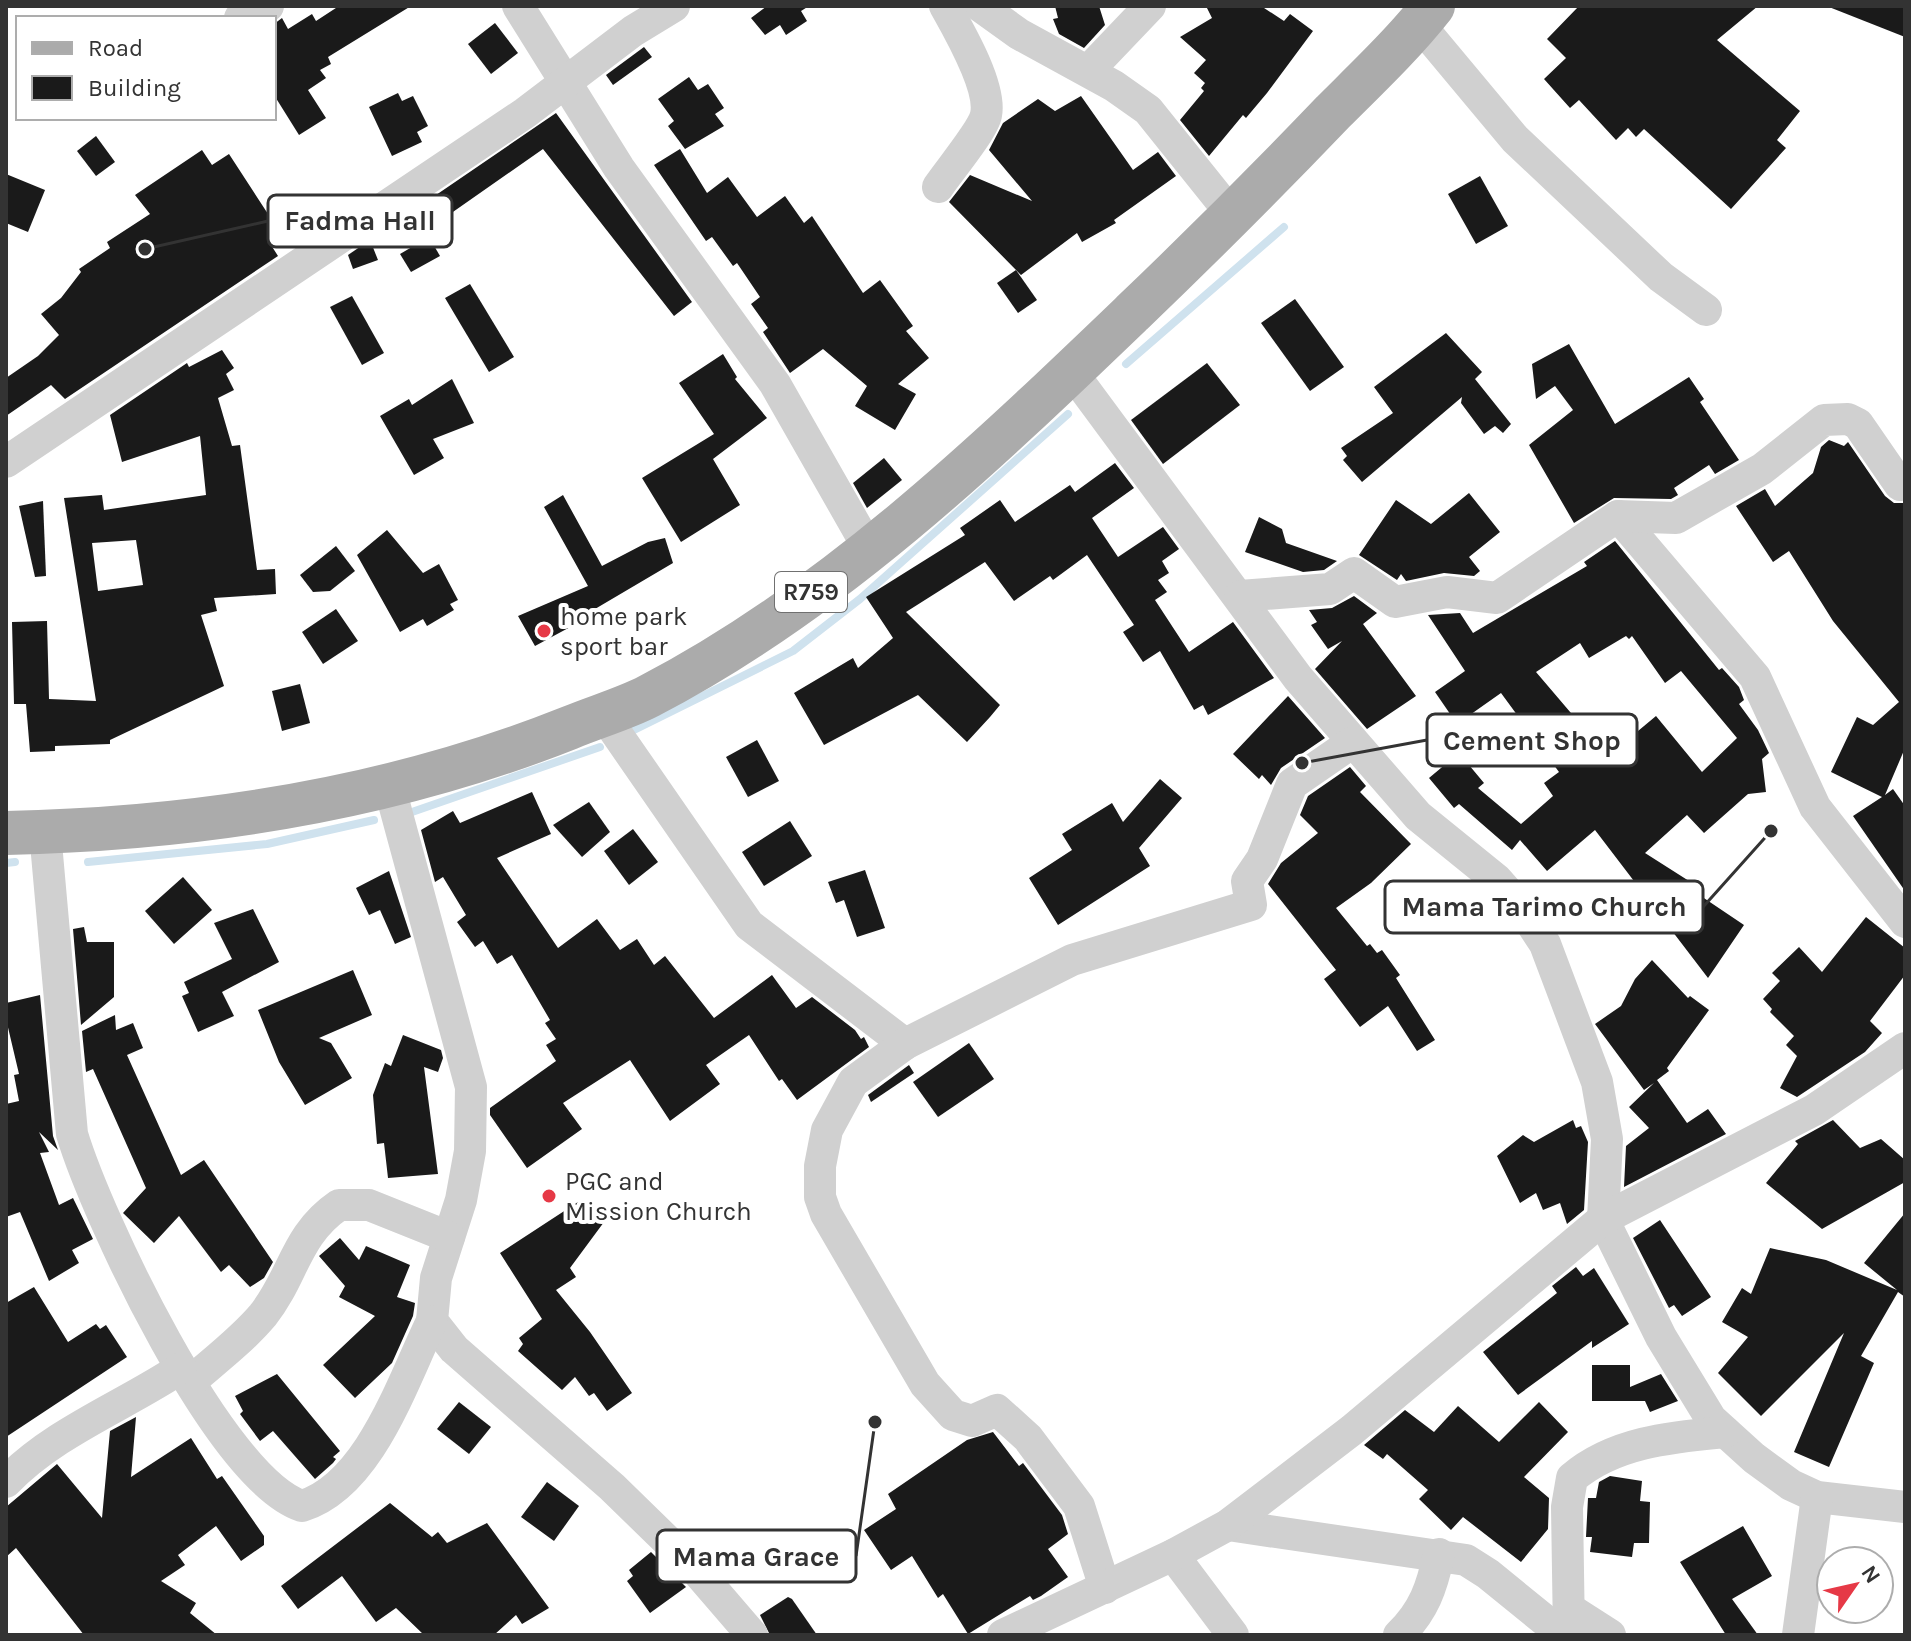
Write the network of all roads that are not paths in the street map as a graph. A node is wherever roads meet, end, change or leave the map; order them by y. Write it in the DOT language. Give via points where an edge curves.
graph roads {
  1 [pos="268,6"];
  2 [pos="518,6"];
  3 [pos="674,6"];
  4 [pos="945,6"];
  5 [pos="980,6"];
  6 [pos="1150,6"];
  7 [pos="1426,15"];
  8 [pos="245,16"];
  9 [pos="1088,71"];
  10 [pos="565,82"];
  11 [pos="938,187"];
  12 [pos="1233,216"];
  13 [pos="1706,310"];
  14 [pos="1071,371"];
  15 [pos="6,462"];
  16 [pos="1905,484"];
  17 [pos="1618,516"];
  18 [pos="869,549"];
  19 [pos="1240,596"];
  20 [pos="603,714"];
  21 [pos="1353,742"];
  22 [pos="389,785"];
  23 [pos="26,833"];
  24 [pos="1905,922"];
  25 [pos="905,1044"];
  26 [pos="1905,1048"];
  27 [pos="1603,1219"];
  28 [pos="449,1237"];
  29 [pos="432,1321"];
  30 [pos="185,1375"];
  31 [pos="1725,1432"];
  32 [pos="6,1482"];
  33 [pos="1817,1497"];
  34 [pos="1905,1507"];
  35 [pos="1228,1525"];
  36 [pos="1439,1554"];
  37 [pos="1173,1555"];
  38 [pos="1105,1588"];
  39 [pos="1568,1627"];
  40 [pos="752,1635"];
  41 [pos="1003,1635"];
  42 [pos="1233,1635"];
  43 [pos="1399,1635"];
  44 [pos="1610,1635"];
  45 [pos="1798,1635"];
  1 -- 8 [label="street"];
  2 -- 10 [label="street"];
  3 -- 10 [label="street"];
  4 -- 11 [label="street" via="978,74 986,116"];
  5 -- 9 [label="street"];
  6 -- 9 [label="street"];
  7 -- 12 [label="main road, R759"];
  7 -- 13 [label="street" via="1515,139 1661,277"];
  9 -- 12 [label="street" via="1148,110"];
  10 -- 15 [label="street"];
  10 -- 18 [label="street" via="619,168 775,384"];
  12 -- 14 [label="main road, R759"];
  14 -- 18 [label="main road, R759"];
  14 -- 19 [label="street"];
  16 -- 17 [label="street" via="1900,485 1858,424 1834,418 1824,420 1762,469 1676,518"];
  17 -- 19 [label="street" via="1497,598 1447,592 1395,602 1354,573 1330,589"];
  17 -- 24 [label="street" via="1755,677 1815,807"];
  18 -- 20 [label="main road, R759" via="730,648 646,697"];
  19 -- 21 [label="street" via="1298,678"];
  20 -- 22 [label="main road, R759" via="519,748"];
  20 -- 25 [label="street" via="749,925"];
  21 -- 25 [label="street" via="1292,784 1262,859 1247,881 1251,905 1072,960"];
  21 -- 27 [label="street" via="1418,816 1497,880 1545,944 1597,1082 1607,1139"];
  22 -- 23 [label="main road, R759" via="247,814 103,831"];
  22 -- 28 [label="street" via="471,1087 470,1151"];
  23 -- 30 [label="street" via="72,1134 105,1222"];
  25 -- 38 [label="street" via="853,1082 840,1105 827,1130 820,1197 925,1384 953,1415 972,1421 997,1410 1028,1438 1079,1506"];
  26 -- 27 [label="street" via="1814,1110"];
  27 -- 31 [label="street" via="1661,1337 1711,1419"];
  27 -- 35 [label="street" via="1352,1430"];
  28 -- 29 [label="street" via="436,1278"];
  28 -- 30 [label="street" via="369,1205 339,1205 308,1232 262,1316"];
  29 -- 30 [label="street" via="360,1464 319,1501 302,1506 270,1489"];
  29 -- 40 [label="street" via="454,1349 679,1552"];
  30 -- 32 [label="street" via="57,1441"];
  31 -- 33 [label="street" via="1791,1485"];
  31 -- 39 [label="street" via="1608,1453 1572,1478 1567,1507"];
  33 -- 34 [label="street"];
  33 -- 45 [label="street"];
  35 -- 36 [label="street"];
  35 -- 37 [label="street"];
  36 -- 39 [label="street" via="1466,1560"];
  36 -- 43 [label="street" via="1431,1591"];
  37 -- 38 [label="street"];
  37 -- 42 [label="street"];
  38 -- 41 [label="street"];
  39 -- 44 [label="street"];
}
